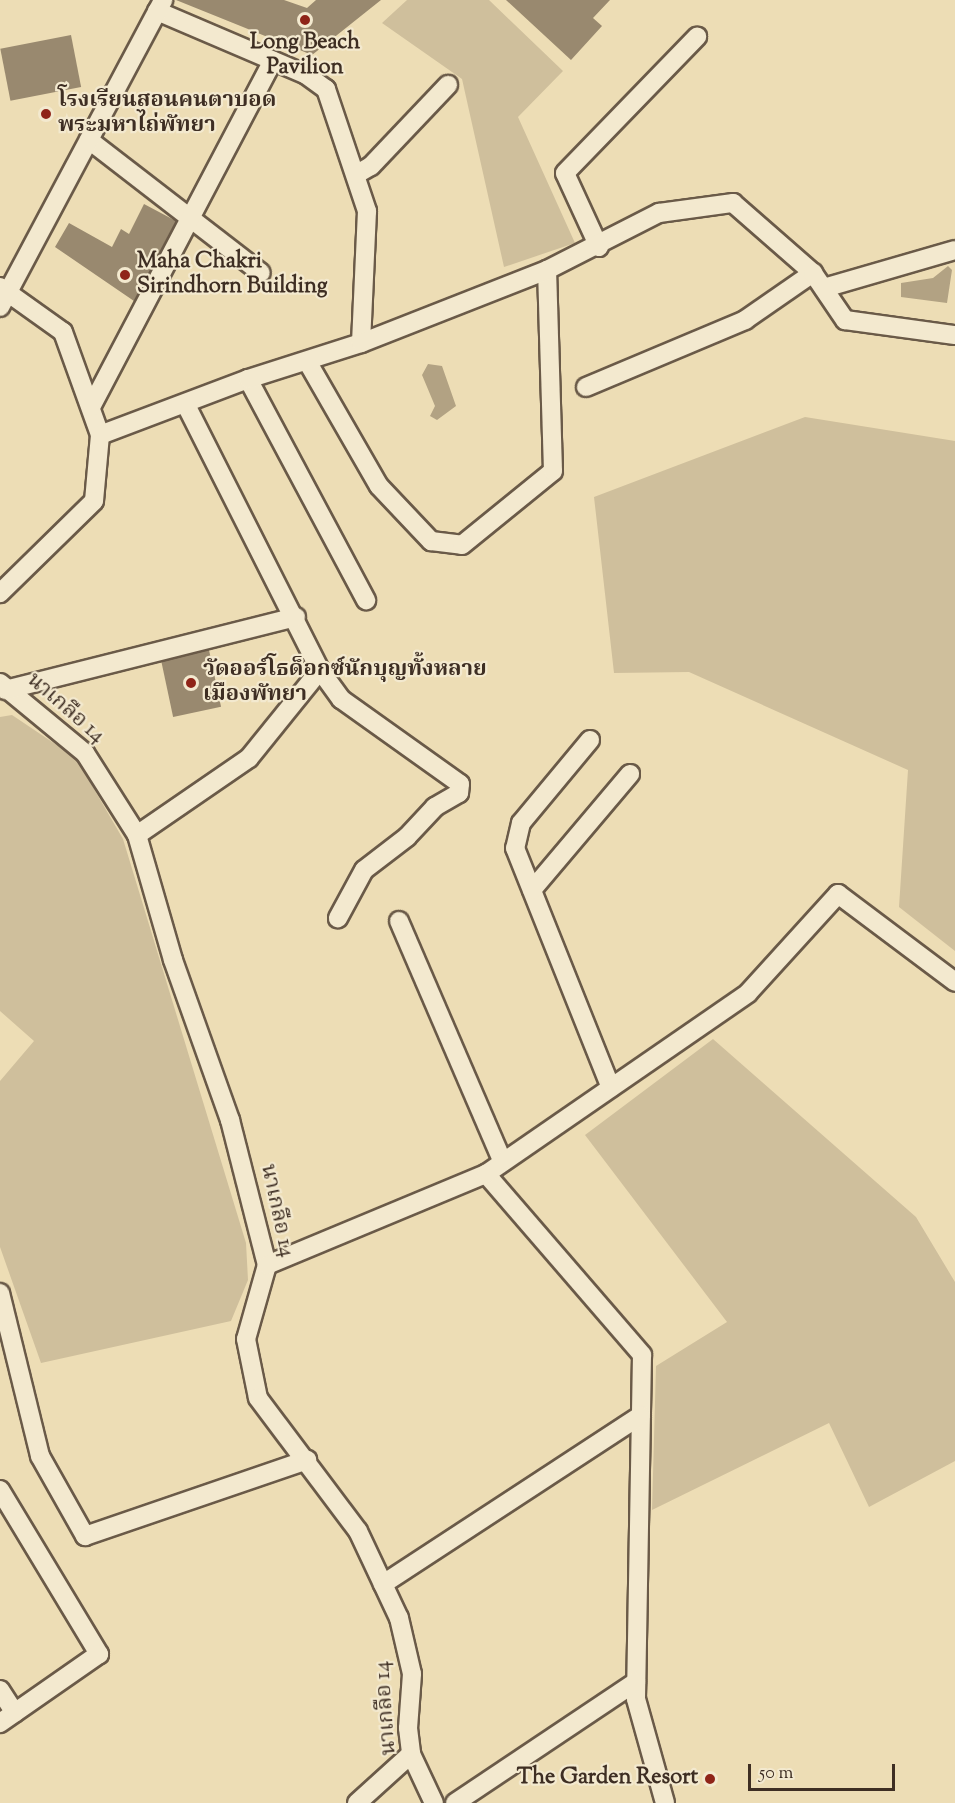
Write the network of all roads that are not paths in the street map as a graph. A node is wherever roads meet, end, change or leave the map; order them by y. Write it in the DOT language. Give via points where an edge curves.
graph roads {
  1 [pos="160,6"];
  2 [pos="697,37"];
  3 [pos="273,61"];
  4 [pos="448,85"];
  5 [pos="89,140"];
  6 [pos="357,174"];
  7 [pos="189,220"];
  8 [pos="599,246"];
  9 [pos="955,250"];
  10 [pos="547,270"];
  11 [pos="261,273"];
  12 [pos="813,273"];
  13 [pos="825,288"];
  14 [pos="3,295"];
  15 [pos="955,335"];
  16 [pos="362,343"];
  17 [pos="307,361"];
  18 [pos="248,379"];
  19 [pos="586,387"];
  20 [pos="186,405"];
  21 [pos="91,407"];
  22 [pos="100,435"];
  23 [pos="0,592"];
  24 [pos="366,600"];
  25 [pos="296,617"];
  26 [pos="320,670"];
  27 [pos="2,686"];
  28 [pos="590,740"];
  29 [pos="630,774"];
  30 [pos="137,835"];
  31 [pos="532,890"];
  32 [pos="338,918"];
  33 [pos="399,921"];
  34 [pos="955,982"];
  35 [pos="610,1088"];
  36 [pos="503,1162"];
  37 [pos="486,1174"];
  38 [pos="267,1265"];
  39 [pos="1,1300"];
  40 [pos="641,1415"];
  41 [pos="307,1460"];
  42 [pos="0,1490"];
  43 [pos="383,1584"];
  44 [pos="636,1682"];
  45 [pos="0,1690"];
  46 [pos="7,1718"];
  47 [pos="411,1754"];
  48 [pos="357,1803"];
  49 [pos="434,1803"];
  50 [pos="455,1803"];
  51 [pos="665,1803"];
  1 -- 3 [label="street"];
  1 -- 5 [label="street"];
  2 -- 8 [label="street" via="565,173"];
  3 -- 6 [label="street" via="319,81 326,89"];
  3 -- 7 [label="street"];
  4 -- 6 [label="street" via="371,166"];
  5 -- 7 [label="street"];
  5 -- 14 [label="street"];
  6 -- 16 [label="street" via="367,210"];
  7 -- 11 [label="street"];
  7 -- 21 [label="street"];
  8 -- 10 [label="street"];
  8 -- 12 [label="street" via="659,213 733,203"];
  9 -- 13 [label="street"];
  10 -- 16 [label="street"];
  10 -- 17 [label="street" via="553,471 462,545 431,541 379,486"];
  12 -- 13 [label="street"];
  12 -- 19 [label="street" via="745,320"];
  13 -- 15 [label="street" via="845,320 852,323"];
  14 -- 21 [label="street" via="63,332"];
  16 -- 17 [label="street"];
  17 -- 18 [label="street"];
  18 -- 20 [label="street"];
  18 -- 24 [label="street"];
  20 -- 22 [label="street"];
  20 -- 25 [label="street"];
  21 -- 22 [label="street"];
  22 -- 23 [label="street" via="94,501"];
  25 -- 26 [label="street"];
  25 -- 27 [label="street"];
  26 -- 30 [label="street" via="249,758"];
  26 -- 32 [label="street" via="355,712 449,774 461,787 364,870"];
  27 -- 30 [label="street, นาเกลือ 14" via="85,753"];
  28 -- 31 [label="street" via="515,835 515,848"];
  29 -- 31 [label="street"];
  30 -- 38 [label="street, นาเกลือ 14" via="173,960 230,1120"];
  31 -- 35 [label="street"];
  33 -- 36 [label="street"];
  34 -- 35 [label="street" via="838,894 748,993"];
  35 -- 36 [label="street"];
  36 -- 37 [label="street"];
  37 -- 38 [label="street"];
  37 -- 40 [label="street" via="642,1355"];
  38 -- 41 [label="street, นาเกลือ 14" via="246,1339 258,1398"];
  39 -- 41 [label="street" via="40,1456 85,1536"];
  40 -- 43 [label="street"];
  40 -- 44 [label="street"];
  41 -- 43 [label="street, นาเกลือ 14" via="358,1531"];
  42 -- 46 [label="street" via="99,1654"];
  43 -- 47 [label="street, นาเกลือ 14" via="399,1618 412,1674"];
  44 -- 50 [label="street"];
  44 -- 51 [label="street" via="636,1699"];
  45 -- 46 [label="street"];
  47 -- 48 [label="street"];
  47 -- 49 [label="street, นาเกลือ 14"];
}
